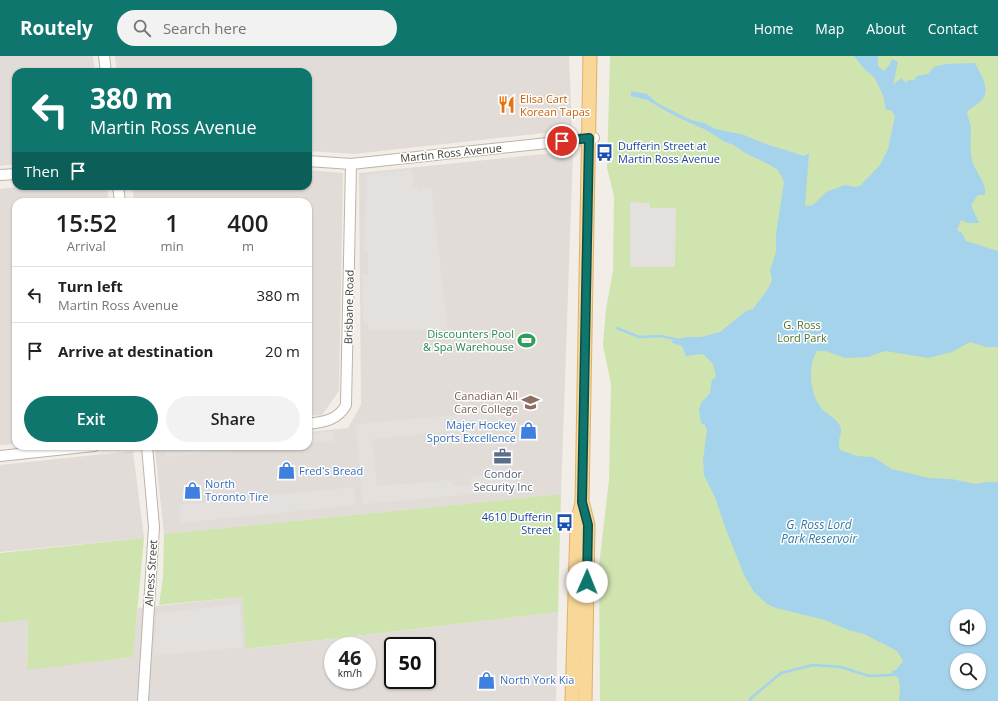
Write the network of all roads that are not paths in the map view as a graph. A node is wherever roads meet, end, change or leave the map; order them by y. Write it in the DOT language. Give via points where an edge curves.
graph roads {
  1 [pos="104,56"];
  2 [pos="590,56"];
  3 [pos="106,68"];
  4 [pos="592,138"];
  5 [pos="312,161"];
  6 [pos="351,164"];
  7 [pos="12,174"];
  8 [pos="0,175"];
  9 [pos="312,423"];
  10 [pos="56,450"];
  11 [pos="147,450"];
  12 [pos="0,456"];
  13 [pos="582,502"];
  14 [pos="143,701"];
  15 [pos="572,701"];
  16 [pos="584,701"];
  1 -- 3 [label="street"];
  2 -- 4 [label="main road"];
  4 -- 6 [label="street, Martin Ross Avenue"];
  4 -- 13 [label="main road"];
  5 -- 6 [label="street, Martin Ross Avenue"];
  6 -- 9 [label="street, Brisbane Road" via="346,405 342,413 334,418"];
  7 -- 8 [label="street"];
  10 -- 12 [label="street"];
  11 -- 14 [label="street, Alness Street" via="154,528"];
  13 -- 15 [label="main road" via="577,525"];
  13 -- 16 [label="main road" via="588,525"];
}
